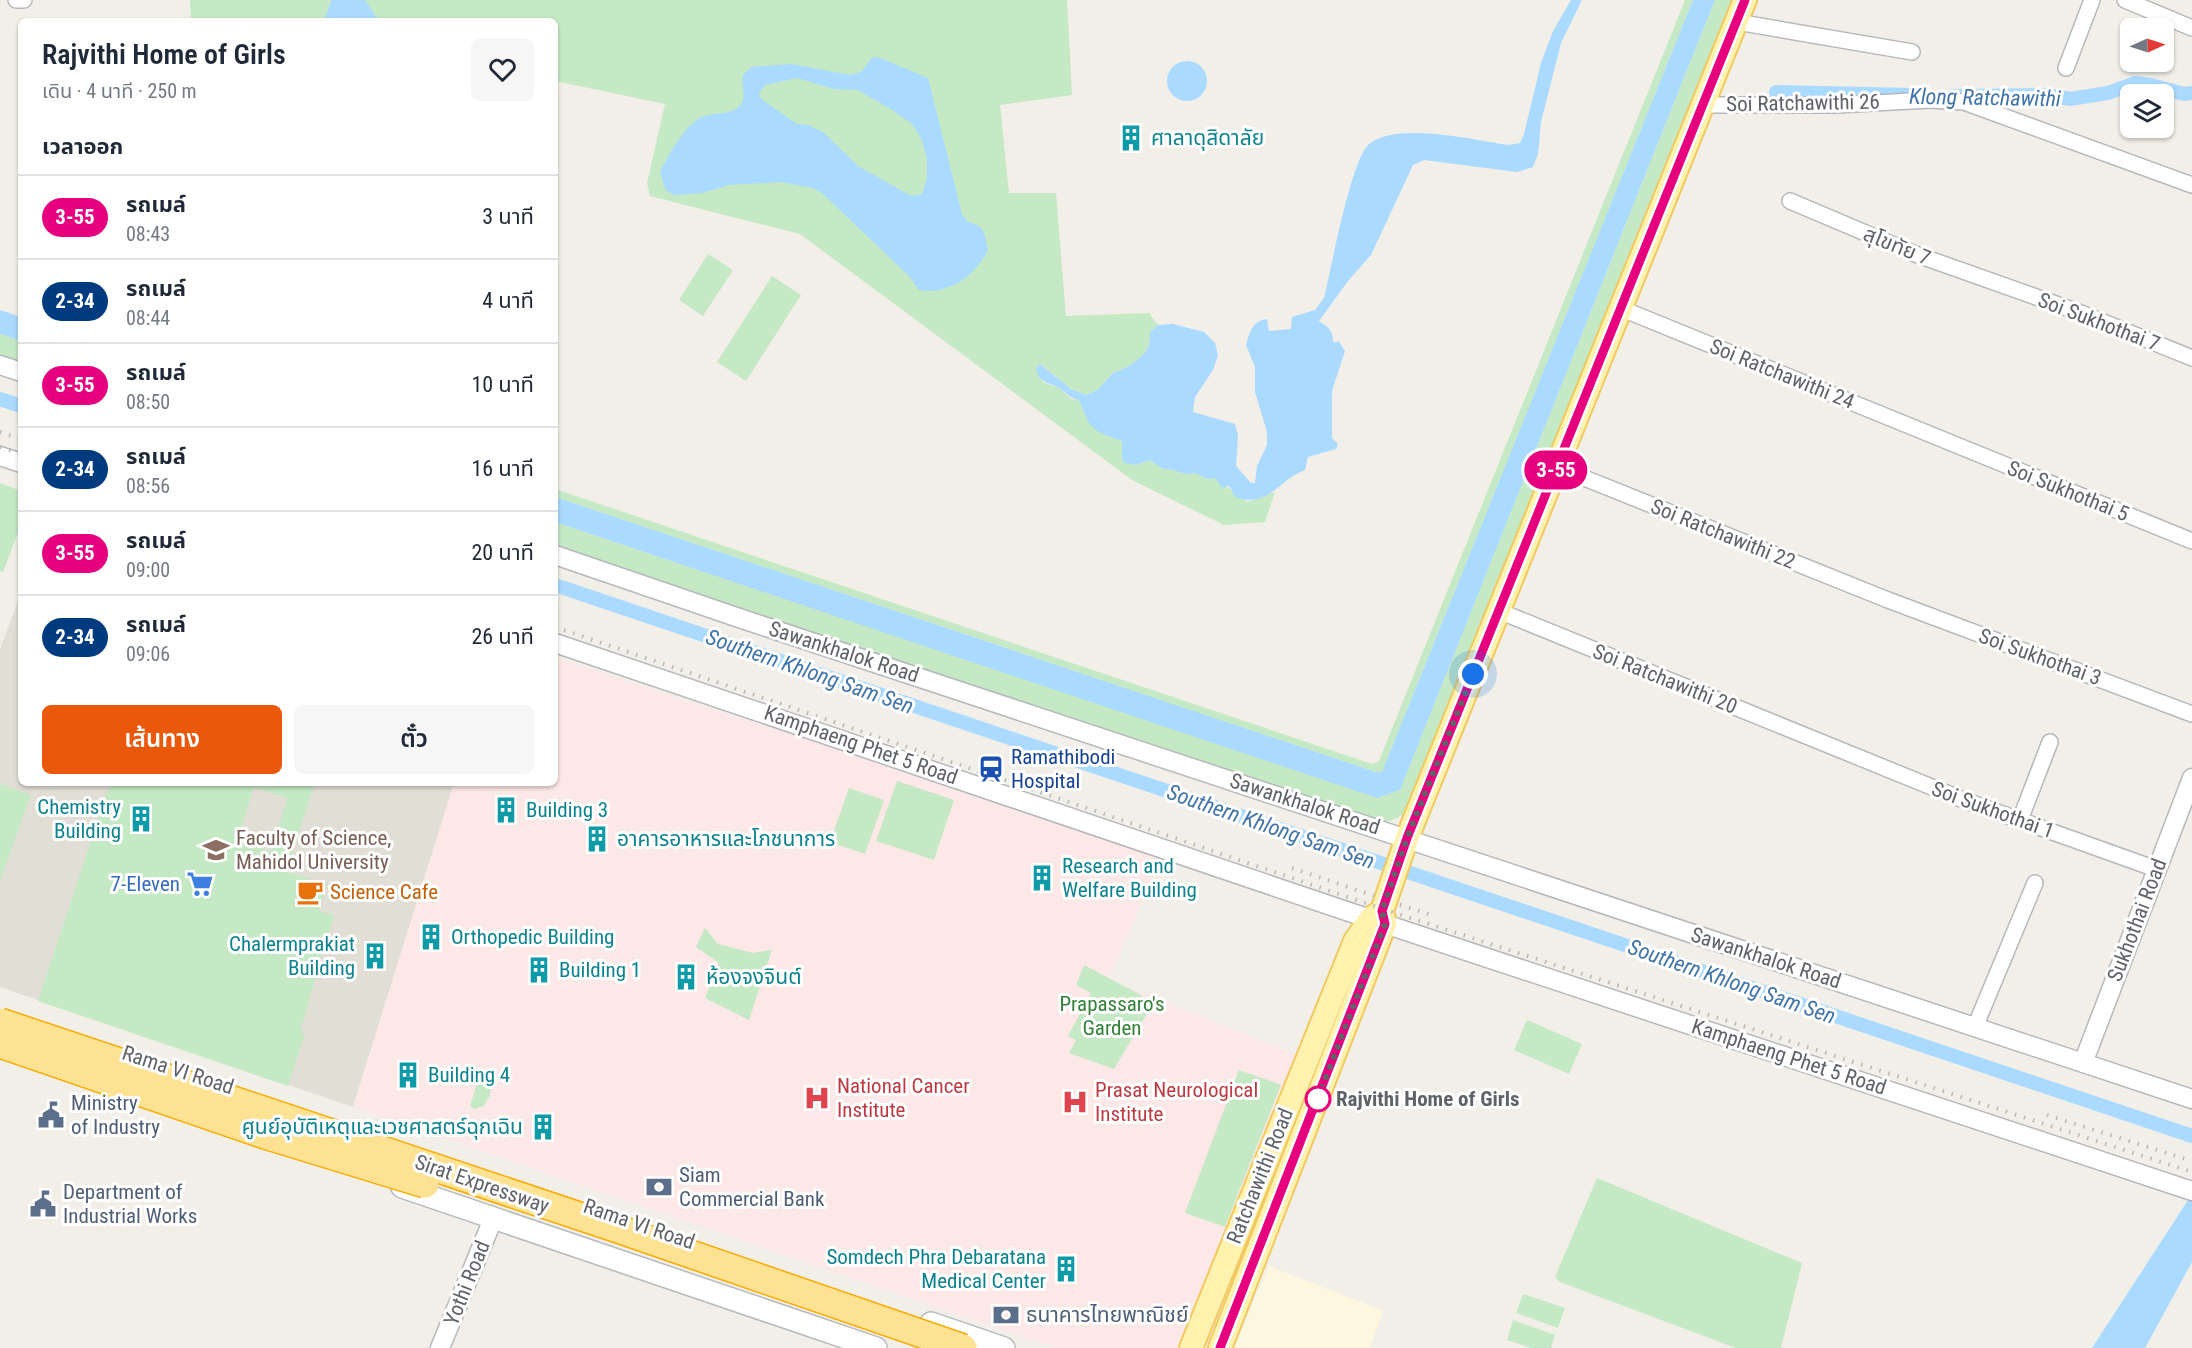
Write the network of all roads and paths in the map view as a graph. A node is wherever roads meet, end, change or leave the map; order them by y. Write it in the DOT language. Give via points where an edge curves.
graph roads {
  1 [pos="16,0"];
  2 [pos="24,0"];
  3 [pos="1745,0"];
  4 [pos="2092,0"];
  5 [pos="2124,0"];
  6 [pos="1737,22"];
  7 [pos="2192,28"];
  8 [pos="1912,52"];
  9 [pos="2066,68"];
  10 [pos="1703,105"];
  11 [pos="2192,185"];
  12 [pos="1790,201"];
  13 [pos="2006,287"];
  14 [pos="1620,308"];
  15 [pos="2192,358"];
  16 [pos="0,365"];
  17 [pos="18,371"];
  18 [pos="1944,440"];
  19 [pos="0,456"];
  20 [pos="18,462"];
  21 [pos="1557,467"];
  22 [pos="2192,541"];
  23 [pos="558,556"];
  24 [pos="1888,600"];
  25 [pos="1499,611"];
  26 [pos="558,644"];
  27 [pos="2192,714"];
  28 [pos="2050,742"];
  29 [pos="1832,747"];
  30 [pos="2192,778"];
  31 [pos="2020,820"];
  32 [pos="1406,843"];
  33 [pos="2156,869"];
  34 [pos="2035,883"];
  35 [pos="1375,921"];
  36 [pos="0,1011"];
  37 [pos="0,1022"];
  38 [pos="1976,1027"];
  39 [pos="0,1044"];
  40 [pos="0,1052"];
  41 [pos="2083,1063"];
  42 [pos="157,1064"];
  43 [pos="2192,1099"];
  44 [pos="144,1102"];
  45 [pos="2184,1188"];
  46 [pos="493,1219"];
  47 [pos="803,1280"];
  48 [pos="882,1307"];
  49 [pos="789,1319"];
  50 [pos="440,1348"];
  51 [pos="876,1348"];
  52 [pos="906,1348"];
  53 [pos="939,1348"];
  54 [pos="963,1348"];
  55 [pos="1004,1348"];
  56 [pos="1191,1348"];
  57 [pos="1206,1348"];
  58 [pos="1220,1348"];
  1 -- 2 [label="street"];
  3 -- 6 [label="main road, Ratchawithi Road"];
  4 -- 9 [label="street"];
  5 -- 7 [label="street"];
  6 -- 8 [label="street"];
  6 -- 10 [label="main road, Ratchawithi Road"];
  10 -- 11 [label="street, Soi Ratchawithi 26" via="1964,102"];
  10 -- 14 [label="main road, Ratchawithi Road"];
  12 -- 13 [label="street, สุโขทัย 7" via="1915,254"];
  13 -- 15 [label="street, Soi Sukhothai 7"];
  14 -- 18 [label="street, Soi Ratchawithi 24"];
  14 -- 21 [label="main road, Ratchawithi Road"];
  16 -- 17 [label="street"];
  18 -- 22 [label="street, Soi Sukhothai 5"];
  19 -- 20 [label="street"];
  21 -- 24 [label="street, Soi Ratchawithi 22"];
  21 -- 25 [label="main road, Ratchawithi Road"];
  23 -- 32 [label="street, Sawankhalok Road"];
  24 -- 27 [label="street, Soi Sukhothai 3"];
  25 -- 29 [label="street, Soi Ratchawithi 20"];
  25 -- 32 [label="main road, Ratchawithi Road"];
  26 -- 35 [label="street, Kamphaeng Phet 5 Road"];
  28 -- 31 [label="street"];
  29 -- 31 [label="street, Soi Sukhothai 1"];
  30 -- 33 [label="street, Sukhothai Road"];
  31 -- 33 [label="street, Soi Sukhothai 1"];
  32 -- 35 [label="main road, Ratchawithi Road"];
  32 -- 38 [label="street, Sawankhalok Road"];
  33 -- 41 [label="street, Sukhothai Road"];
  34 -- 38 [label="street"];
  35 -- 45 [label="street, Kamphaeng Phet 5 Road"];
  35 -- 56 [label="main road, Ratchawithi Road" via="1355,940"];
  35 -- 57 [label="main road"];
  35 -- 58 [label="main road, Ratchawithi Road"];
  36 -- 42 [label="main road, Rama VI Road"];
  37 -- 54 [label="highway, Sirat Expressway, bridge"];
  38 -- 41 [label="street, Sawankhalok Road"];
  39 -- 52 [label="highway, Sirat Expressway, bridge" via="265,1135 592,1238"];
  40 -- 44 [label="main road, Rama VI Road"];
  41 -- 43 [label="street, Sawankhalok Road"];
  42 -- 44 [label="main road"];
  42 -- 47 [label="main road, Rama VI Road"];
  44 -- 46 [label="main road, Rama VI Road"];
  46 -- 49 [label="main road, Rama VI Road"];
  46 -- 50 [label="street, Yothi Road"];
  47 -- 48 [label="main road, Rama VI Road"];
  47 -- 49 [label="main road"];
  48 -- 53 [label="main road"];
  48 -- 55 [label="main road, Rama VI Road"];
  49 -- 51 [label="main road, Rama VI Road"];
}
